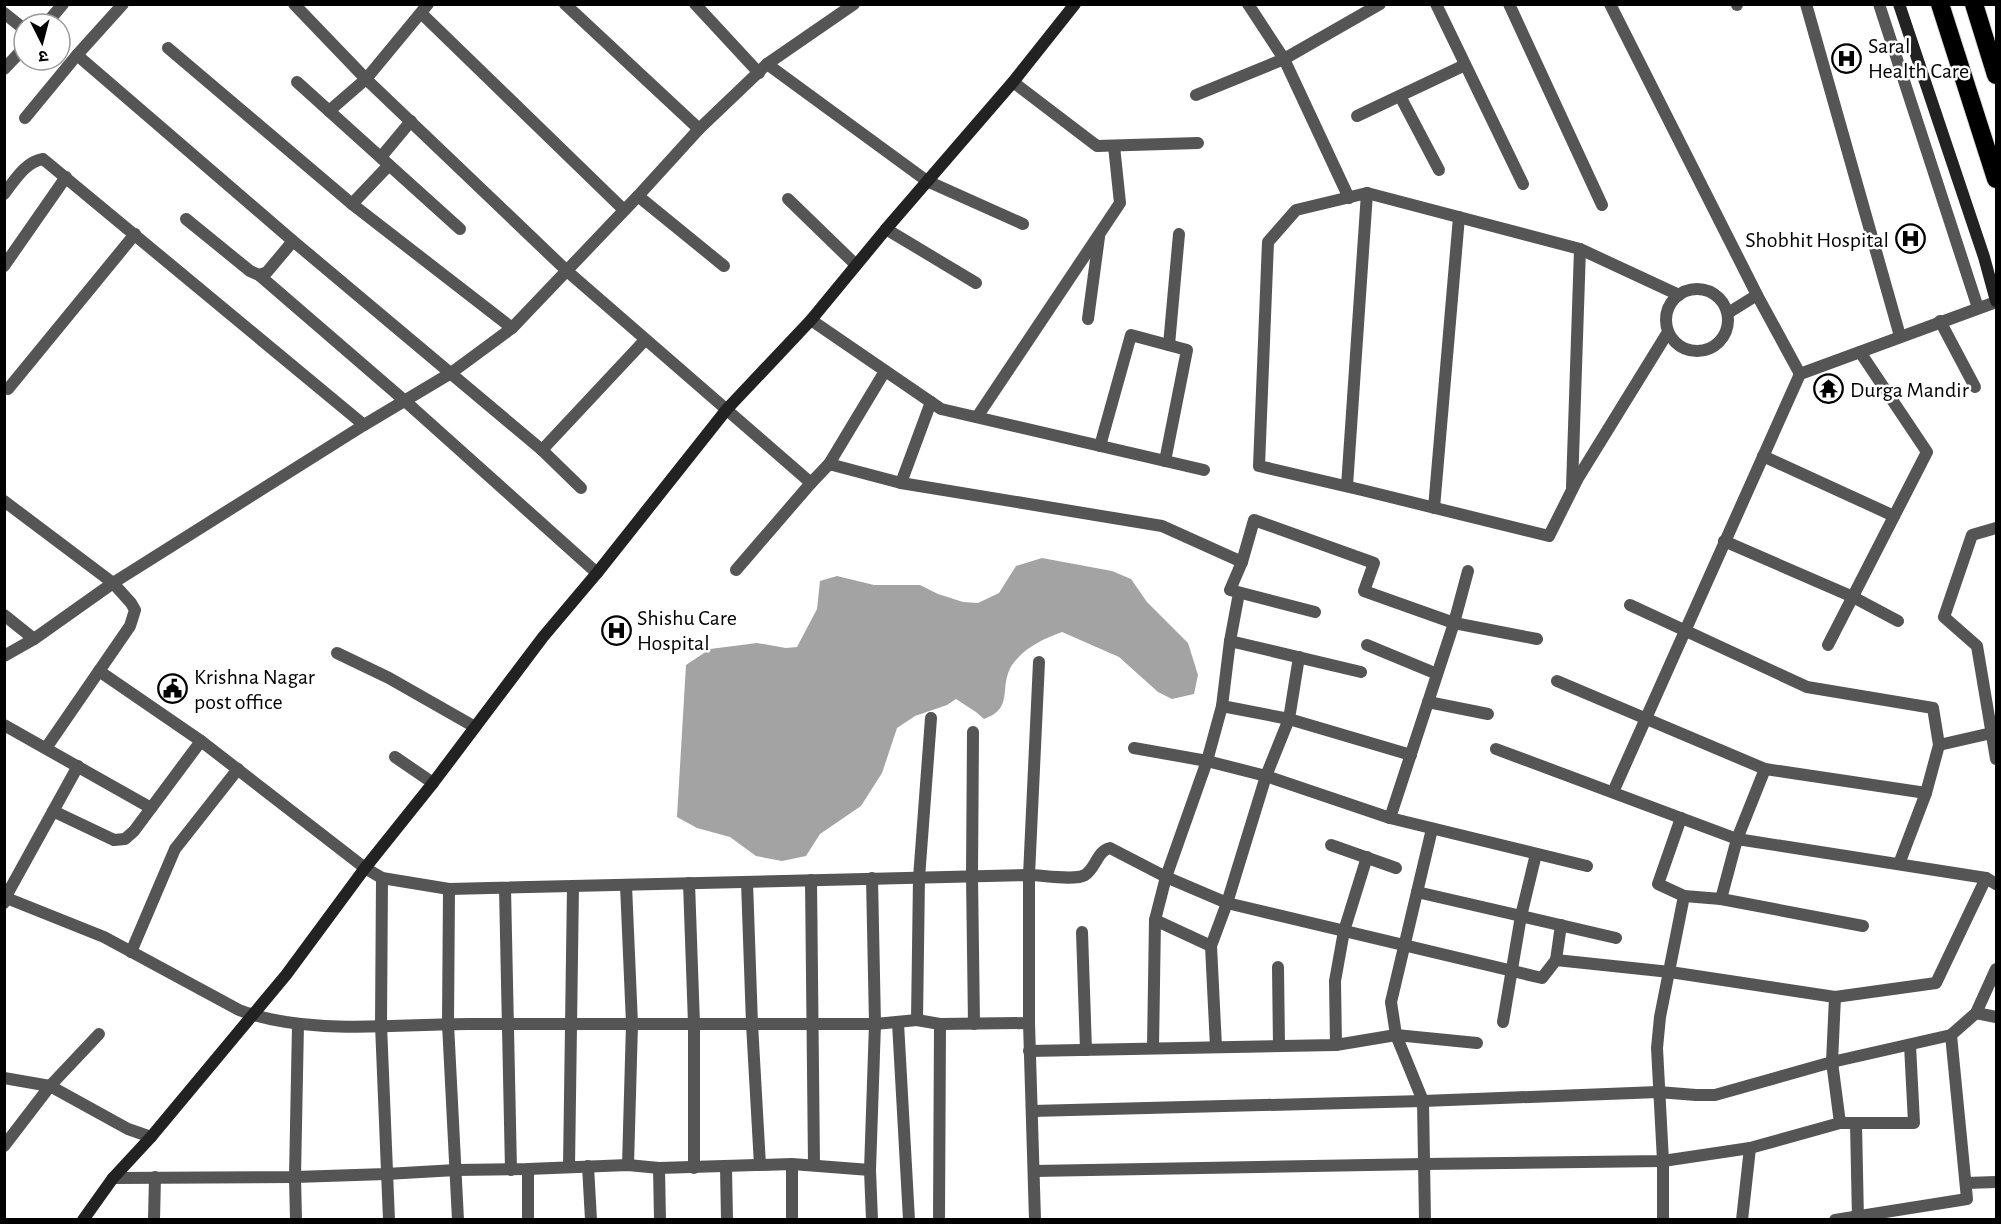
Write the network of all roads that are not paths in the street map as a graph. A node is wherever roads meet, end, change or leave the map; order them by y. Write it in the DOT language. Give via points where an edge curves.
graph roads {
  1 [pos="123,4"];
  2 [pos="565,4"];
  3 [pos="695,4"];
  4 [pos="854,4"];
  5 [pos="1075,4"];
  6 [pos="1248,4"];
  7 [pos="1380,4"];
  8 [pos="1436,4"];
  9 [pos="1509,4"];
  10 [pos="1610,4"];
  11 [pos="1806,4"];
  12 [pos="1880,4"];
  13 [pos="1899,4"];
  14 [pos="1940,4"];
  15 [pos="1974,4"];
  16 [pos="302,7"];
  17 [pos="425,9"];
  18 [pos="168,48"];
  19 [pos="72,56"];
  20 [pos="1284,59"];
  21 [pos="72,63"];
  22 [pos="1465,65"];
  23 [pos="763,69"];
  24 [pos="59,72"];
  25 [pos="1996,75"];
  26 [pos="366,79"];
  27 [pos="297,82"];
  28 [pos="1013,82"];
  29 [pos="1197,95"];
  30 [pos="1400,96"];
  31 [pos="329,111"];
  32 [pos="1357,116"];
  33 [pos="25,118"];
  34 [pos="411,121"];
  35 [pos="699,129"];
  36 [pos="1198,142"];
  37 [pos="1114,146"];
  38 [pos="385,161"];
  39 [pos="1439,170"];
  40 [pos="66,177"];
  41 [pos="1996,179"];
  42 [pos="927,181"];
  43 [pos="1523,184"];
  44 [pos="4,194"];
  45 [pos="1367,194"];
  46 [pos="639,195"];
  47 [pos="1349,198"];
  48 [pos="788,199"];
  49 [pos="351,204"];
  50 [pos="1602,205"];
  51 [pos="624,210"];
  52 [pos="1459,217"];
  53 [pos="186,219"];
  54 [pos="1023,224"];
  55 [pos="460,229"];
  56 [pos="886,229"];
  57 [pos="1100,233"];
  58 [pos="135,234"];
  59 [pos="1179,234"];
  60 [pos="293,241"];
  61 [pos="1580,249"];
  62 [pos="856,265"];
  63 [pos="4,266"];
  64 [pos="724,266"];
  65 [pos="567,271"];
  66 [pos="259,274"];
  67 [pos="976,283"];
  68 [pos="1679,295"];
  69 [pos="1757,295"];
  70 [pos="1996,301"];
  71 [pos="1978,308"];
  72 [pos="1728,313"];
  73 [pos="1088,319"];
  74 [pos="811,320"];
  75 [pos="1940,321"];
  76 [pos="512,328"];
  77 [pos="1668,332"];
  78 [pos="1900,336"];
  79 [pos="645,340"];
  80 [pos="1169,345"];
  81 [pos="1860,352"];
  82 [pos="885,371"];
  83 [pos="451,373"];
  84 [pos="1800,374"];
  85 [pos="1975,387"];
  86 [pos="8,389"];
  87 [pos="405,401"];
  88 [pos="931,402"];
  89 [pos="727,409"];
  90 [pos="977,417"];
  91 [pos="364,425"];
  92 [pos="1100,446"];
  93 [pos="542,450"];
  94 [pos="1763,456"];
  95 [pos="1165,461"];
  96 [pos="829,464"];
  97 [pos="1204,470"];
  98 [pos="811,483"];
  99 [pos="901,483"];
  100 [pos="1347,486"];
  101 [pos="581,488"];
  102 [pos="1572,490"];
  103 [pos="4,501"];
  104 [pos="1434,508"];
  105 [pos="1894,516"];
  106 [pos="1996,528"];
  107 [pos="1724,541"];
  108 [pos="1242,562"];
  109 [pos="736,570"];
  110 [pos="1467,571"];
  111 [pos="597,573"];
  112 [pos="113,583"];
  113 [pos="1239,593"];
  114 [pos="1853,597"];
  115 [pos="1630,605"];
  116 [pos="1315,612"];
  117 [pos="4,615"];
  118 [pos="1898,621"];
  119 [pos="1454,623"];
  120 [pos="1684,630"];
  121 [pos="34,639"];
  122 [pos="1537,639"];
  123 [pos="1230,641"];
  124 [pos="1367,645"];
  125 [pos="1828,645"];
  126 [pos="337,653"];
  127 [pos="4,656"];
  128 [pos="1299,657"];
  129 [pos="1039,662"];
  130 [pos="99,671"];
  131 [pos="1361,672"];
  132 [pos="1437,674"];
  133 [pos="1557,681"];
  134 [pos="1428,702"];
  135 [pos="1222,706"];
  136 [pos="1488,714"];
  137 [pos="931,718"];
  138 [pos="1645,718"];
  139 [pos="1289,719"];
  140 [pos="4,725"];
  141 [pos="475,727"];
  142 [pos="973,732"];
  143 [pos="1994,733"];
  144 [pos="201,741"];
  145 [pos="1940,745"];
  146 [pos="46,748"];
  147 [pos="1134,748"];
  148 [pos="1496,748"];
  149 [pos="1411,755"];
  150 [pos="395,757"];
  151 [pos="1996,759"];
  152 [pos="1207,760"];
  153 [pos="78,766"];
  154 [pos="1765,769"];
  155 [pos="238,770"];
  156 [pos="1266,777"];
  157 [pos="433,783"];
  158 [pos="1613,792"];
  159 [pos="1926,793"];
  160 [pos="151,808"];
  161 [pos="53,811"];
  162 [pos="1390,818"];
  163 [pos="1681,818"];
  164 [pos="1432,829"];
  165 [pos="1737,838"];
  166 [pos="1331,845"];
  167 [pos="1536,854"];
  168 [pos="1367,857"];
  169 [pos="1899,864"];
  170 [pos="1587,866"];
  171 [pos="365,868"];
  172 [pos="1396,868"];
  173 [pos="1029,875"];
  174 [pos="972,876"];
  175 [pos="1166,877"];
  176 [pos="382,878"];
  177 [pos="872,878"];
  178 [pos="919,878"];
  179 [pos="811,880"];
  180 [pos="1991,881"];
  181 [pos="747,882"];
  182 [pos="689,883"];
  183 [pos="626,885"];
  184 [pos="573,886"];
  185 [pos="505,888"];
  186 [pos="449,889"];
  187 [pos="1417,892"];
  188 [pos="1684,896"];
  189 [pos="5,898"];
  190 [pos="1721,899"];
  191 [pos="4,903"];
  192 [pos="1227,903"];
  193 [pos="1521,916"];
  194 [pos="1155,920"];
  195 [pos="1561,926"];
  196 [pos="1863,926"];
  197 [pos="1344,931"];
  198 [pos="1082,932"];
  199 [pos="1616,938"];
  200 [pos="1404,945"];
  201 [pos="1211,946"];
  202 [pos="131,952"];
  203 [pos="1556,960"];
  204 [pos="1278,967"];
  205 [pos="1996,969"];
  206 [pos="1511,970"];
  207 [pos="1670,972"];
  208 [pos="1835,997"];
  209 [pos="1976,1013"];
  210 [pos="252,1015"];
  211 [pos="1996,1017"];
  212 [pos="917,1020"];
  213 [pos="1503,1022"];
  214 [pos="898,1023"];
  215 [pos="1029,1023"];
  216 [pos="298,1024"];
  217 [pos="448,1024"];
  218 [pos="508,1024"];
  219 [pos="572,1024"];
  220 [pos="632,1024"];
  221 [pos="694,1024"];
  222 [pos="752,1024"];
  223 [pos="811,1024"];
  224 [pos="875,1024"];
  225 [pos="940,1024"];
  226 [pos="974,1024"];
  227 [pos="381,1025"];
  228 [pos="99,1034"];
  229 [pos="1396,1035"];
  230 [pos="1951,1035"];
  231 [pos="1477,1043"];
  232 [pos="1336,1045"];
  233 [pos="1910,1045"];
  234 [pos="1280,1046"];
  235 [pos="1216,1047"];
  236 [pos="1153,1048"];
  237 [pos="1086,1050"];
  238 [pos="1029,1051"];
  239 [pos="1832,1062"];
  240 [pos="4,1078"];
  241 [pos="50,1086"];
  242 [pos="1658,1092"];
  243 [pos="1423,1101"];
  244 [pos="1032,1111"];
  245 [pos="1840,1123"];
  246 [pos="1856,1123"];
  247 [pos="151,1137"];
  248 [pos="4,1146"];
  249 [pos="1750,1148"];
  250 [pos="1663,1161"];
  251 [pos="792,1164"];
  252 [pos="1424,1164"];
  253 [pos="628,1165"];
  254 [pos="760,1165"];
  255 [pos="814,1165"];
  256 [pos="588,1166"];
  257 [pos="569,1167"];
  258 [pos="726,1167"];
  259 [pos="659,1168"];
  260 [pos="694,1168"];
  261 [pos="528,1169"];
  262 [pos="456,1170"];
  263 [pos="510,1170"];
  264 [pos="870,1170"];
  265 [pos="1034,1171"];
  266 [pos="386,1174"];
  267 [pos="295,1177"];
  268 [pos="113,1178"];
  269 [pos="155,1178"];
  270 [pos="1996,1182"];
  271 [pos="1966,1184"];
  272 [pos="1858,1218"];
  273 [pos="83,1220"];
  274 [pos="154,1220"];
  275 [pos="296,1220"];
  276 [pos="389,1220"];
  277 [pos="458,1220"];
  278 [pos="528,1220"];
  279 [pos="591,1220"];
  280 [pos="660,1220"];
  281 [pos="727,1220"];
  282 [pos="792,1220"];
  283 [pos="872,1220"];
  284 [pos="909,1220"];
  285 [pos="939,1220"];
  286 [pos="1035,1220"];
  287 [pos="1425,1220"];
  288 [pos="1663,1220"];
  289 [pos="1742,1220"];
  290 [pos="1835,1220"];
  1 -- 19 [label="street"];
  2 -- 35 [label="street"];
  3 -- 23 [label="street"];
  4 -- 23 [label="street"];
  5 -- 28 [label="street"];
  6 -- 20 [label="street"];
  7 -- 20 [label="street"];
  8 -- 22 [label="street"];
  9 -- 50 [label="street"];
  10 -- 69 [label="street"];
  11 -- 78 [label="street"];
  12 -- 71 [label="street"];
  13 -- 70 [label="street"];
  14 -- 41 [label="highway"];
  15 -- 25 [label="highway"];
  16 -- 26 [label="street"];
  17 -- 26 [label="street"];
  17 -- 51 [label="street"];
  18 -- 49 [label="street"];
  20 -- 29 [label="street"];
  20 -- 47 [label="street"];
  21 -- 60 [label="street"];
  22 -- 30 [label="street"];
  22 -- 43 [label="street"];
  23 -- 35 [label="street"];
  23 -- 42 [label="street"];
  24 -- 33 [label="street"];
  26 -- 31 [label="street"];
  26 -- 34 [label="street"];
  27 -- 31 [label="street"];
  28 -- 37 [label="street" via="1096,146"];
  28 -- 42 [label="street"];
  30 -- 32 [label="street"];
  30 -- 39 [label="street"];
  31 -- 38 [label="street"];
  34 -- 38 [label="street"];
  34 -- 65 [label="street"];
  35 -- 46 [label="street"];
  36 -- 37 [label="street"];
  37 -- 57 [label="street" via="1120,203"];
  38 -- 49 [label="street"];
  38 -- 55 [label="street"];
  40 -- 44 [label="street" via="43,159 34,160"];
  40 -- 58 [label="street"];
  40 -- 63 [label="street"];
  42 -- 54 [label="street"];
  42 -- 56 [label="street"];
  45 -- 47 [label="street"];
  45 -- 52 [label="street"];
  45 -- 100 [label="street"];
  46 -- 51 [label="street"];
  46 -- 64 [label="street"];
  47 -- 100 [label="street" via="1296,210 1268,242 1259,466"];
  48 -- 62 [label="street"];
  49 -- 76 [label="street"];
  51 -- 65 [label="street"];
  52 -- 61 [label="street"];
  52 -- 104 [label="street"];
  53 -- 66 [label="street" via="250,271"];
  56 -- 62 [label="street"];
  56 -- 67 [label="street"];
  57 -- 73 [label="street"];
  57 -- 90 [label="street"];
  58 -- 86 [label="street"];
  58 -- 91 [label="street"];
  59 -- 80 [label="street"];
  60 -- 66 [label="street" via="267,272"];
  60 -- 83 [label="street"];
  61 -- 68 [label="street"];
  61 -- 102 [label="street"];
  62 -- 74 [label="street"];
  65 -- 76 [label="street"];
  65 -- 79 [label="street"];
  66 -- 87 [label="street"];
  68 -- 72 [label="street" via="1695,289 1711,292"];
  68 -- 77 [label="street" via="1668,307"];
  69 -- 72 [label="street"];
  69 -- 84 [label="street"];
  70 -- 71 [label="street"];
  71 -- 75 [label="street"];
  72 -- 77 [label="street" via="1727,331 1717,344 1701,351 1686,350"];
  74 -- 82 [label="street"];
  74 -- 89 [label="street"];
  75 -- 78 [label="street"];
  75 -- 85 [label="street"];
  76 -- 83 [label="street"];
  77 -- 102 [label="street"];
  78 -- 81 [label="street"];
  79 -- 89 [label="street"];
  79 -- 93 [label="street"];
  80 -- 92 [label="street" via="1131,335"];
  80 -- 95 [label="street" via="1187,350"];
  81 -- 84 [label="street"];
  81 -- 105 [label="street" via="1927,452"];
  82 -- 88 [label="street"];
  82 -- 96 [label="street"];
  83 -- 87 [label="street"];
  83 -- 93 [label="street"];
  84 -- 94 [label="street"];
  87 -- 91 [label="street"];
  87 -- 111 [label="street"];
  88 -- 90 [label="street" via="941,409"];
  88 -- 99 [label="street"];
  89 -- 98 [label="street"];
  89 -- 111 [label="street"];
  90 -- 92 [label="street"];
  91 -- 112 [label="street"];
  92 -- 95 [label="street"];
  93 -- 101 [label="street"];
  94 -- 105 [label="street"];
  94 -- 107 [label="street"];
  95 -- 97 [label="street"];
  96 -- 98 [label="street"];
  96 -- 99 [label="street"];
  98 -- 109 [label="street"];
  99 -- 108 [label="street" via="1162,526"];
  100 -- 104 [label="street"];
  102 -- 104 [label="street" via="1549,536"];
  103 -- 112 [label="street"];
  105 -- 114 [label="street"];
  106 -- 143 [label="street" via="1972,535 1944,617 1977,646"];
  107 -- 114 [label="street"];
  107 -- 120 [label="street"];
  108 -- 113 [label="street" via="1230,590"];
  108 -- 119 [label="street" via="1254,520 1374,563 1364,591"];
  110 -- 119 [label="street"];
  111 -- 141 [label="street"];
  112 -- 121 [label="street"];
  112 -- 130 [label="street" via="135,610 130,626"];
  113 -- 116 [label="street"];
  113 -- 123 [label="street"];
  114 -- 118 [label="street"];
  114 -- 125 [label="street"];
  115 -- 120 [label="street"];
  117 -- 121 [label="street"];
  119 -- 122 [label="street"];
  119 -- 132 [label="street"];
  120 -- 138 [label="street"];
  120 -- 145 [label="street" via="1807,687 1933,708"];
  121 -- 127 [label="street"];
  123 -- 128 [label="street"];
  123 -- 135 [label="street"];
  124 -- 132 [label="street"];
  126 -- 141 [label="street"];
  128 -- 131 [label="street"];
  128 -- 139 [label="street"];
  129 -- 173 [label="street"];
  130 -- 144 [label="street"];
  130 -- 146 [label="street"];
  132 -- 134 [label="street"];
  133 -- 138 [label="street"];
  134 -- 136 [label="street"];
  134 -- 149 [label="street"];
  135 -- 139 [label="street"];
  135 -- 152 [label="street"];
  137 -- 178 [label="street"];
  138 -- 154 [label="street"];
  138 -- 158 [label="street"];
  139 -- 149 [label="street"];
  139 -- 156 [label="street"];
  140 -- 146 [label="street"];
  141 -- 157 [label="street"];
  142 -- 174 [label="street"];
  143 -- 145 [label="street"];
  143 -- 151 [label="street"];
  144 -- 155 [label="street"];
  144 -- 160 [label="street"];
  145 -- 159 [label="street"];
  146 -- 153 [label="street"];
  147 -- 152 [label="street"];
  148 -- 158 [label="street"];
  149 -- 162 [label="street"];
  150 -- 157 [label="street"];
  152 -- 156 [label="street"];
  152 -- 175 [label="street"];
  153 -- 160 [label="street"];
  153 -- 161 [label="street"];
  154 -- 159 [label="street"];
  154 -- 165 [label="street"];
  155 -- 171 [label="street"];
  155 -- 202 [label="street" via="175,849"];
  156 -- 162 [label="street"];
  156 -- 192 [label="street"];
  157 -- 171 [label="street"];
  158 -- 163 [label="street"];
  159 -- 169 [label="street"];
  160 -- 161 [label="street" via="125,839 114,840"];
  161 -- 189 [label="street"];
  162 -- 164 [label="street"];
  163 -- 165 [label="street"];
  163 -- 188 [label="street" via="1658,884"];
  164 -- 167 [label="street"];
  164 -- 187 [label="street"];
  165 -- 169 [label="street"];
  165 -- 190 [label="street"];
  166 -- 168 [label="street"];
  167 -- 170 [label="street"];
  167 -- 193 [label="street"];
  168 -- 172 [label="street"];
  168 -- 197 [label="street"];
  169 -- 180 [label="street"];
  171 -- 176 [label="street"];
  171 -- 210 [label="street"];
  173 -- 174 [label="street"];
  173 -- 175 [label="street" via="1083,876 1110,848"];
  173 -- 215 [label="street"];
  174 -- 178 [label="street"];
  174 -- 226 [label="street"];
  175 -- 192 [label="street"];
  175 -- 194 [label="street"];
  176 -- 186 [label="street"];
  176 -- 227 [label="street"];
  177 -- 178 [label="street"];
  177 -- 179 [label="street"];
  177 -- 224 [label="street"];
  178 -- 212 [label="street"];
  179 -- 181 [label="street"];
  179 -- 223 [label="street"];
  180 -- 208 [label="street" via="1936,983"];
  181 -- 182 [label="street"];
  181 -- 222 [label="street"];
  182 -- 183 [label="street"];
  182 -- 221 [label="street"];
  183 -- 184 [label="street"];
  183 -- 220 [label="street"];
  184 -- 185 [label="street"];
  184 -- 219 [label="street"];
  185 -- 186 [label="street"];
  185 -- 218 [label="street"];
  186 -- 217 [label="street"];
  187 -- 193 [label="street"];
  187 -- 200 [label="street"];
  188 -- 190 [label="street"];
  188 -- 207 [label="street"];
  189 -- 191 [label="street"];
  189 -- 202 [label="street" via="104,937"];
  190 -- 196 [label="street"];
  192 -- 197 [label="street"];
  192 -- 201 [label="street"];
  193 -- 195 [label="street"];
  193 -- 206 [label="street"];
  194 -- 201 [label="street"];
  194 -- 236 [label="street"];
  195 -- 199 [label="street"];
  195 -- 203 [label="street"];
  197 -- 200 [label="street"];
  197 -- 232 [label="street" via="1335,981"];
  198 -- 237 [label="street"];
  200 -- 206 [label="street"];
  200 -- 229 [label="street" via="1391,1002"];
  201 -- 235 [label="street"];
  202 -- 210 [label="street"];
  203 -- 206 [label="street" via="1542,978"];
  203 -- 207 [label="street"];
  204 -- 234 [label="street"];
  205 -- 209 [label="street"];
  206 -- 213 [label="street"];
  207 -- 208 [label="street"];
  207 -- 242 [label="street" via="1660,1017"];
  208 -- 239 [label="street"];
  209 -- 211 [label="street"];
  209 -- 230 [label="street"];
  210 -- 216 [label="street"];
  210 -- 247 [label="street"];
  212 -- 214 [label="street"];
  212 -- 225 [label="street"];
  214 -- 224 [label="street"];
  214 -- 284 [label="street"];
  215 -- 226 [label="street"];
  215 -- 238 [label="street"];
  216 -- 227 [label="street"];
  216 -- 267 [label="street"];
  217 -- 218 [label="street"];
  217 -- 227 [label="street"];
  217 -- 262 [label="street"];
  218 -- 219 [label="street"];
  218 -- 263 [label="street"];
  219 -- 220 [label="street"];
  219 -- 257 [label="street"];
  220 -- 221 [label="street"];
  220 -- 253 [label="street"];
  221 -- 222 [label="street"];
  221 -- 260 [label="street"];
  222 -- 223 [label="street"];
  222 -- 254 [label="street"];
  223 -- 224 [label="street"];
  223 -- 255 [label="street"];
  224 -- 264 [label="street"];
  225 -- 226 [label="street"];
  225 -- 285 [label="street"];
  227 -- 266 [label="street"];
  228 -- 241 [label="street"];
  229 -- 231 [label="street"];
  229 -- 232 [label="street"];
  229 -- 243 [label="street"];
  230 -- 233 [label="street"];
  230 -- 271 [label="street"];
  232 -- 234 [label="street"];
  233 -- 239 [label="street"];
  233 -- 246 [label="street" via="1914,1123"];
  234 -- 235 [label="street"];
  235 -- 236 [label="street"];
  236 -- 237 [label="street"];
  237 -- 238 [label="street"];
  238 -- 244 [label="street"];
  239 -- 242 [label="street" via="1715,1095"];
  239 -- 245 [label="street"];
  240 -- 241 [label="street"];
  241 -- 247 [label="street" via="128,1129"];
  241 -- 248 [label="street"];
  242 -- 243 [label="street"];
  242 -- 250 [label="street"];
  243 -- 244 [label="street"];
  243 -- 252 [label="street"];
  244 -- 265 [label="street"];
  245 -- 246 [label="street"];
  245 -- 249 [label="street"];
  246 -- 272 [label="street"];
  247 -- 268 [label="street"];
  249 -- 250 [label="street"];
  249 -- 289 [label="street"];
  250 -- 252 [label="street"];
  250 -- 288 [label="street"];
  251 -- 254 [label="street"];
  251 -- 255 [label="street"];
  251 -- 282 [label="street"];
  252 -- 265 [label="street"];
  252 -- 287 [label="street"];
  253 -- 256 [label="street"];
  253 -- 259 [label="street"];
  254 -- 258 [label="street"];
  255 -- 264 [label="street"];
  256 -- 257 [label="street"];
  256 -- 279 [label="street"];
  257 -- 261 [label="street"];
  258 -- 260 [label="street"];
  258 -- 281 [label="street"];
  259 -- 260 [label="street"];
  259 -- 280 [label="street"];
  261 -- 263 [label="street"];
  261 -- 278 [label="street"];
  262 -- 263 [label="street"];
  262 -- 266 [label="street"];
  262 -- 277 [label="street"];
  264 -- 283 [label="street"];
  265 -- 286 [label="street"];
  266 -- 267 [label="street"];
  266 -- 276 [label="street"];
  267 -- 269 [label="street"];
  267 -- 275 [label="street"];
  268 -- 269 [label="street"];
  268 -- 273 [label="street"];
  269 -- 274 [label="street"];
  270 -- 271 [label="street"];
  271 -- 272 [label="street" via="1967,1199"];
  272 -- 290 [label="street"];
}
